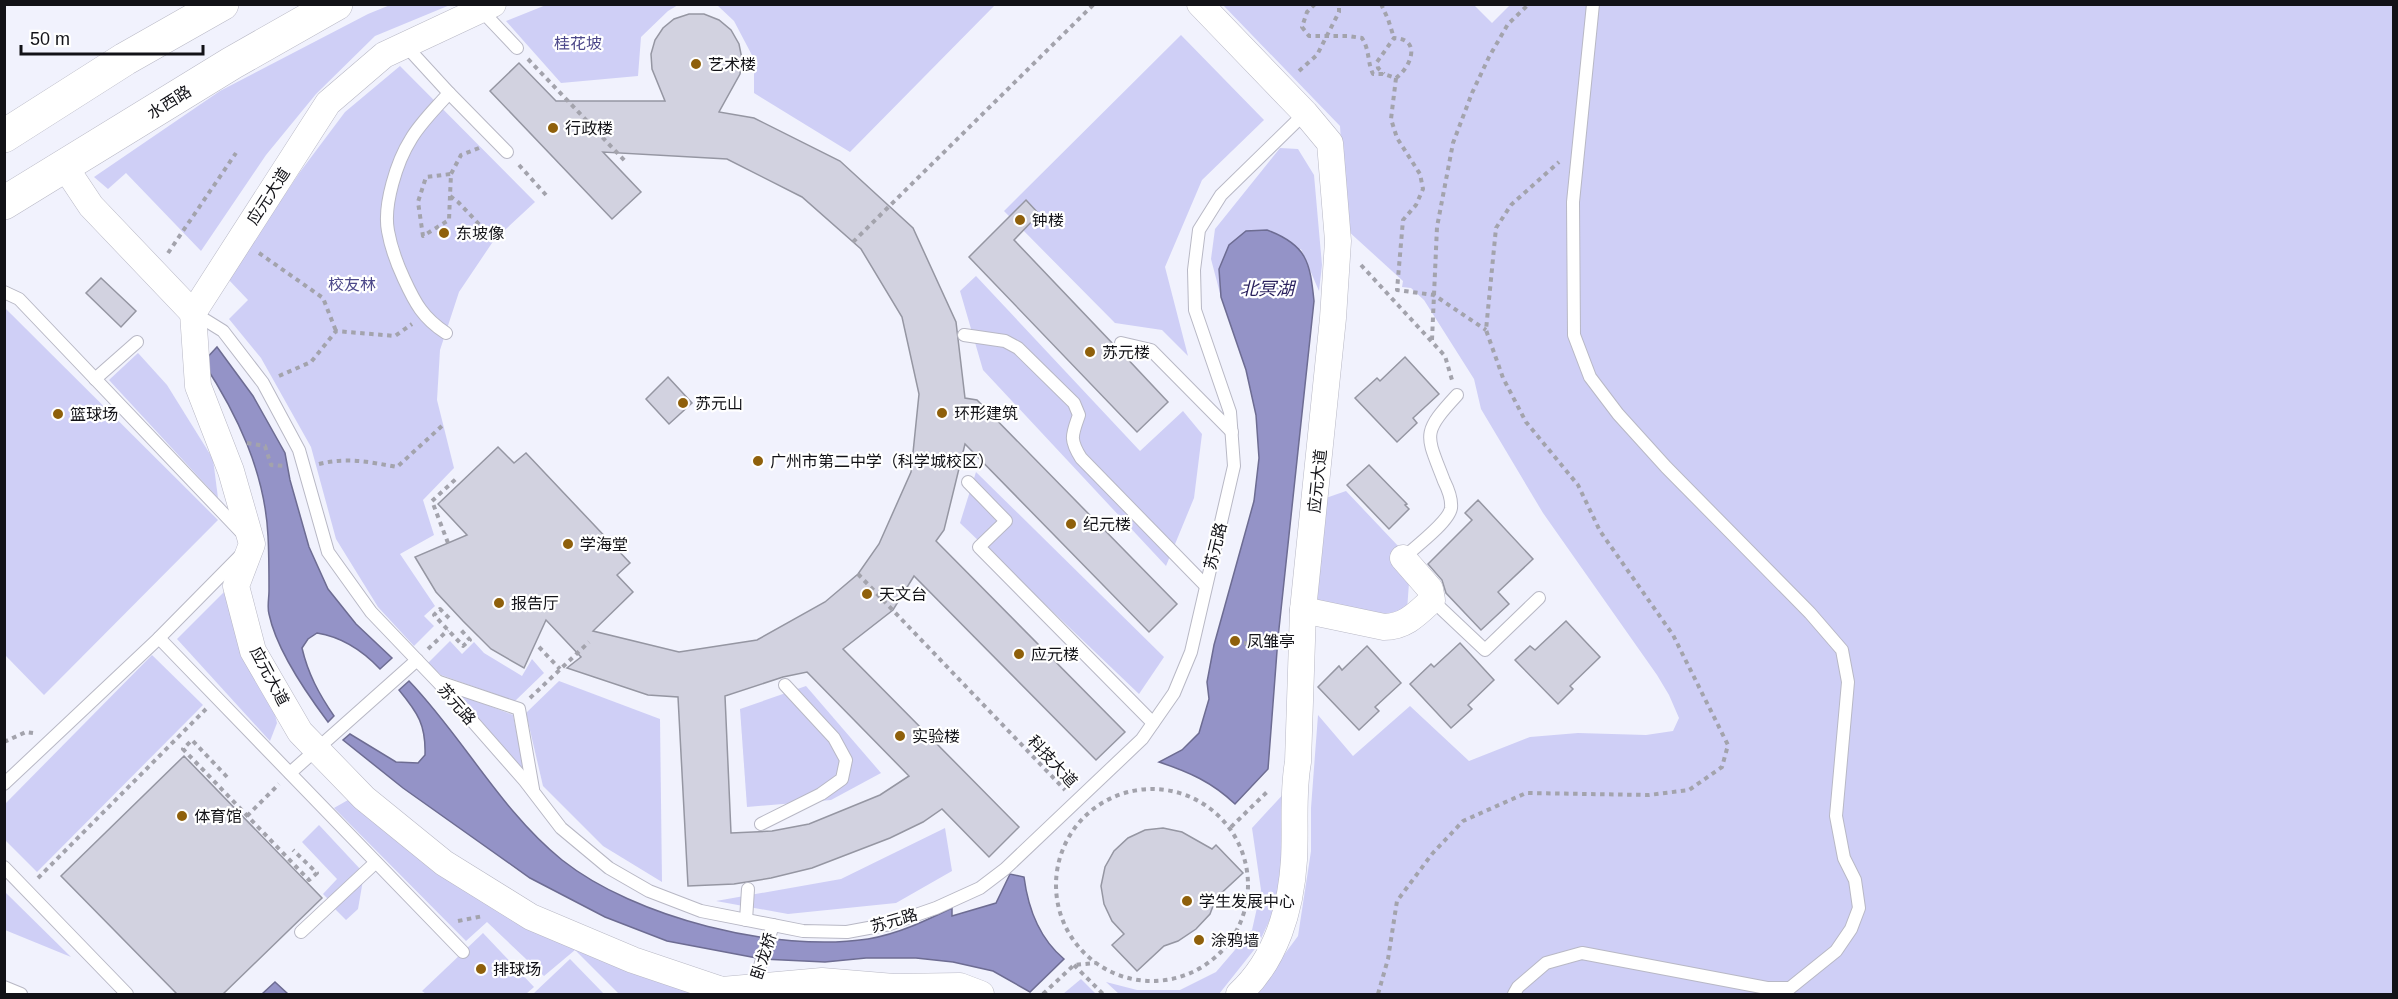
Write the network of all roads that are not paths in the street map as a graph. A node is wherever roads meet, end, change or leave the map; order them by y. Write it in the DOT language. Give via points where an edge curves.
graph roads {
  1 [pos="222,4"];
  2 [pos="336,4"];
  3 [pos="1200,4"];
  4 [pos="1593,4"];
  5 [pos="487,7"];
  6 [pos="405,45"];
  7 [pos="517,48"];
  8 [pos="449,93"];
  9 [pos="1305,113"];
  10 [pos="4,136"];
  11 [pos="507,152"];
  12 [pos="65,167"];
  13 [pos="4,203"];
  14 [pos="4,292"];
  15 [pos="193,313"];
  16 [pos="446,333"];
  17 [pos="964,335"];
  18 [pos="137,342"];
  19 [pos="1122,344"];
  20 [pos="95,379"];
  21 [pos="1456,395"];
  22 [pos="1232,432"];
  23 [pos="968,482"];
  24 [pos="252,544"];
  25 [pos="1403,558"];
  26 [pos="1205,585"];
  27 [pos="1539,598"];
  28 [pos="1432,600"];
  29 [pos="1304,610"];
  30 [pos="159,638"];
  31 [pos="417,660"];
  32 [pos="438,682"];
  33 [pos="785,685"];
  34 [pos="1153,723"];
  35 [pos="316,748"];
  36 [pos="290,773"];
  37 [pos="4,784"];
  38 [pos="534,793"];
  39 [pos="761,824"];
  40 [pos="375,863"];
  41 [pos="4,867"];
  42 [pos="748,889"];
  43 [pos="746,920"];
  44 [pos="773,925"];
  45 [pos="301,932"];
  46 [pos="463,952"];
  47 [pos="4,987"];
  48 [pos="752,991"];
  49 [pos="21,994"];
  50 [pos="127,994"];
  51 [pos="981,994"];
  52 [pos="1239,994"];
  53 [pos="1514,994"];
  1 -- 10 [label="main road" via="125,59"];
  2 -- 12 [label="main road, 水西路" via="232,63"];
  3 -- 9 [label="street, 应元大道"];
  4 -- 53 [label="lane" via="1573,202 1574,335 1590,377 1618,414 1842,650 1848,682 1836,816 1859,908 1836,951 1790,988 1767,988 1582,953 1545,963"];
  5 -- 6 [label="street, 应元大道"];
  5 -- 7 [label="lane"];
  6 -- 8 [label="lane"];
  6 -- 15 [label="street, 应元大道" via="384,55 328,103"];
  8 -- 11 [label="lane"];
  8 -- 16 [label="lane" via="411,139 398,166 387,229 396,262 413,299 430,322"];
  9 -- 22 [label="lane, 苏元路" via="1221,195 1199,230 1195,310 1230,412"];
  9 -- 29 [label="street, 应元大道" via="1330,143 1338,241 1334,318"];
  12 -- 13 [label="main road, 水西路"];
  12 -- 15 [label="street" via="91,206"];
  14 -- 20 [label="lane" via="19,299"];
  15 -- 24 [label="street" via="198,386 231,471"];
  15 -- 31 [label="lane, 苏元路" via="224,331 263,383 299,450 328,552 371,612"];
  17 -- 26 [label="lane" via="1005,341 1018,348 1074,403 1080,415 1072,434 1081,458"];
  18 -- 20 [label="lane"];
  19 -- 22 [label="lane" via="1151,350"];
  20 -- 24 [label="lane"];
  21 -- 25 [label="lane" via="1435,419 1430,433 1451,509"];
  22 -- 26 [label="lane, 苏元路" via="1234,466"];
  23 -- 34 [label="lane" via="1006,521 979,547"];
  24 -- 30 [label="lane"];
  24 -- 35 [label="street, 应元大道" via="236,586 253,651 300,732"];
  25 -- 28 [label="street" via="1430,589"];
  26 -- 34 [label="lane, 苏元路" via="1191,652 1174,693"];
  27 -- 28 [label="lane" via="1485,650"];
  28 -- 29 [label="street" via="1407,622 1395,627"];
  29 -- 52 [label="street, 应元大道" via="1290,898 1280,936 1250,984"];
  30 -- 36 [label="lane"];
  30 -- 37 [label="lane"];
  31 -- 32 [label="lane, 苏元路"];
  31 -- 35 [label="lane"];
  32 -- 38 [label="lane, 苏元路"];
  32 -- 38 [label="lane" via="519,709"];
  33 -- 39 [label="lane" via="834,738 846,760 842,779"];
  34 -- 44 [label="lane, 苏元路" via="1142,739 1076,802 980,888 890,924 847,932 803,931"];
  35 -- 36 [label="lane"];
  35 -- 48 [label="street, 应元大道" via="364,798 435,855 531,916 633,960 722,990"];
  36 -- 40 [label="lane"];
  38 -- 43 [label="lane, 苏元路" via="561,828 609,868 649,891 700,911"];
  40 -- 45 [label="lane"];
  40 -- 46 [label="lane"];
  41 -- 50 [label="lane"];
  42 -- 43 [label="lane"];
  43 -- 44 [label="lane, 苏元路"];
  44 -- 48 [label="lane, 卧龙桥"];
  47 -- 49 [label="lane"];
  48 -- 51 [label="street, 应元大道" via="822,981 894,987 960,986"];
}
